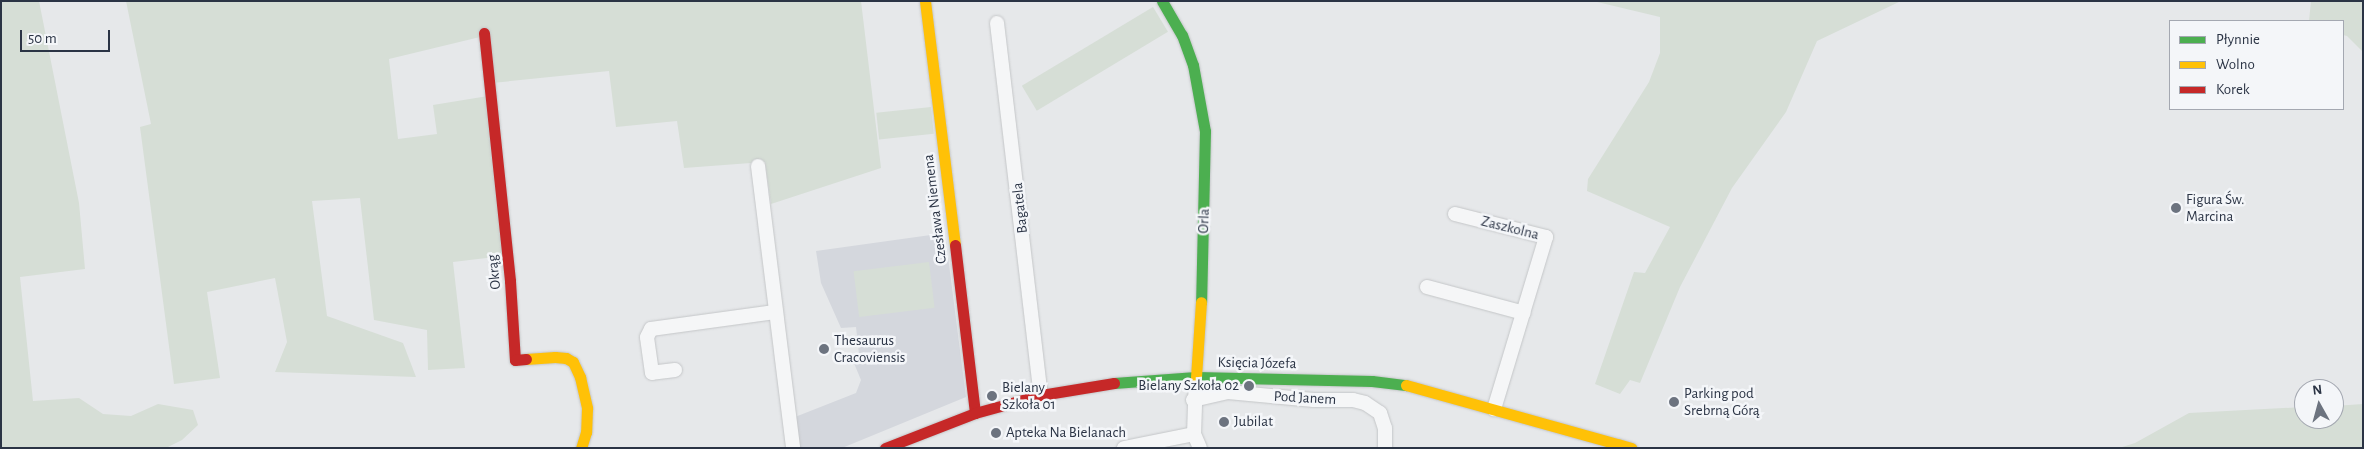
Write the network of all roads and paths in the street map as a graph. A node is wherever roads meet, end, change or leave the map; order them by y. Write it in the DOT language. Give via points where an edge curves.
graph roads {
  1 [pos="925,1"];
  2 [pos="1162,1"];
  3 [pos="997,22"];
  4 [pos="484,33"];
  5 [pos="758,166"];
  6 [pos="1455,214"];
  7 [pos="1427,287"];
  8 [pos="775,312"];
  9 [pos="1524,313"];
  10 [pos="675,370"];
  11 [pos="1196,377"];
  12 [pos="1041,395"];
  13 [pos="1193,400"];
  14 [pos="1494,409"];
  15 [pos="974,413"];
  16 [pos="1194,434"];
  17 [pos="1610,445"];
  18 [pos="581,448"];
  19 [pos="793,448"];
  20 [pos="885,448"];
  21 [pos="1124,448"];
  22 [pos="1200,448"];
  23 [pos="1385,448"];
  24 [pos="1631,448"];
  1 -- 15 [label="street, Czesława Niemena"];
  2 -- 11 [label="street, Orla" via="1182,34 1194,65 1205,131"];
  3 -- 12 [label="street, Bagatela"];
  4 -- 18 [label="street, Okrąg" via="515,360 555,357 573,362 587,408 586,432"];
  5 -- 8 [label="street"];
  6 -- 9 [label="street, Zaszkolna" via="1546,237"];
  7 -- 9 [label="street"];
  8 -- 10 [label="street" via="651,329 648,337 652,373"];
  8 -- 19 [label="street"];
  9 -- 14 [label="street, Zaszkolna"];
  11 -- 12 [label="street, Księcia Józefa" via="1133,380"];
  11 -- 13 [label="street, Orla"];
  11 -- 14 [label="street, Księcia Józefa" via="1372,381 1410,385"];
  12 -- 15 [label="street, Księcia Józefa"];
  13 -- 16 [label="street, Orla"];
  13 -- 23 [label="street, Pod Janem" via="1228,392 1353,400 1380,413 1385,428"];
  14 -- 17 [label="street, Księcia Józefa"];
  15 -- 20 [label="street, Księcia Józefa"];
  16 -- 21 [label="street"];
  16 -- 22 [label="street, Orla"];
  17 -- 24 [label="street, Księcia Józefa"];
}
